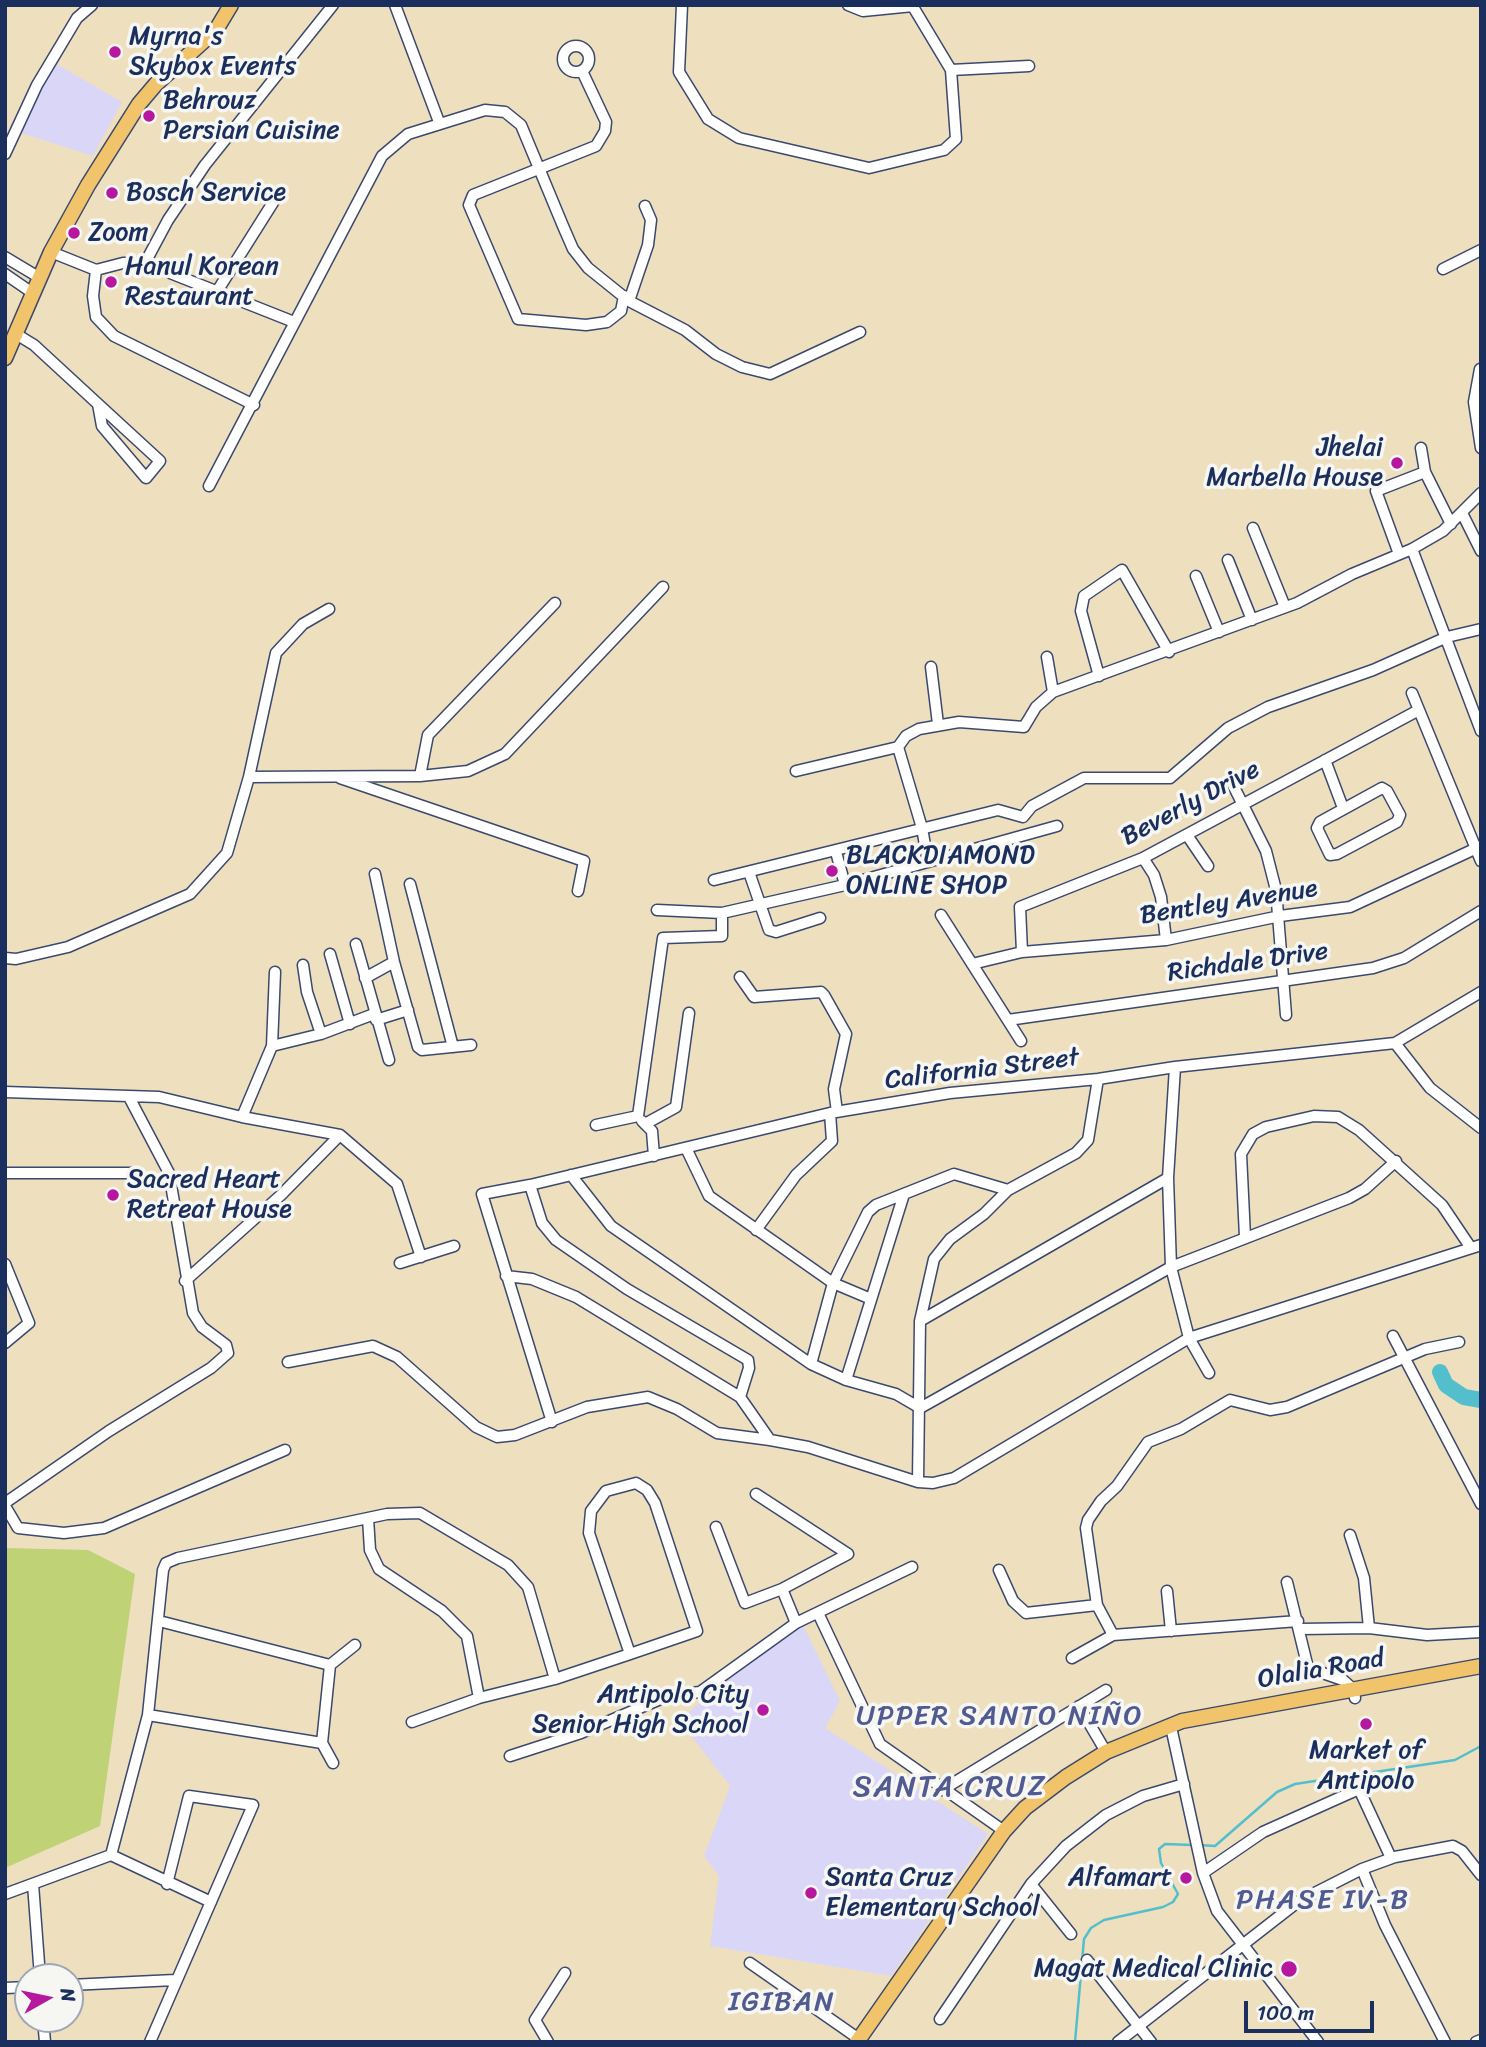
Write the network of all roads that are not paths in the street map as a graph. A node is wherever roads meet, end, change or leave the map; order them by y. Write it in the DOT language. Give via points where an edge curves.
graph roads {
  1 [pos="92,5"];
  2 [pos="231,5"];
  3 [pos="333,5"];
  4 [pos="395,5"];
  5 [pos="682,5"];
  6 [pos="848,5"];
  7 [pos="912,6"];
  8 [pos="1029,66"];
  9 [pos="951,70"];
  10 [pos="582,71"];
  11 [pos="439,122"];
  12 [pos="5,154"];
  13 [pos="541,170"];
  14 [pos="279,193"];
  15 [pos="645,206"];
  16 [pos="1481,250"];
  17 [pos="51,252"];
  18 [pos="5,257"];
  19 [pos="145,264"];
  20 [pos="1443,269"];
  21 [pos="96,270"];
  22 [pos="5,274"];
  23 [pos="40,278"];
  24 [pos="216,293"];
  25 [pos="34,294"];
  26 [pos="626,298"];
  27 [pos="294,322"];
  28 [pos="860,332"];
  29 [pos="16,334"];
  30 [pos="5,358"];
  31 [pos="1480,369"];
  32 [pos="99,404"];
  33 [pos="254,405"];
  34 [pos="1421,448"];
  35 [pos="1481,448"];
  36 [pos="1425,472"];
  37 [pos="209,486"];
  38 [pos="1481,493"];
  39 [pos="1462,513"];
  40 [pos="1451,524"];
  41 [pos="1252,528"];
  42 [pos="1412,549"];
  43 [pos="1481,551"];
  44 [pos="1399,554"];
  45 [pos="1228,560"];
  46 [pos="1196,576"];
  47 [pos="663,586"];
  48 [pos="555,603"];
  49 [pos="1285,607"];
  50 [pos="328,609"];
  51 [pos="1252,620"];
  52 [pos="1481,629"];
  53 [pos="1220,632"];
  54 [pos="1447,637"];
  55 [pos="1169,652"];
  56 [pos="1047,657"];
  57 [pos="931,667"];
  58 [pos="1099,676"];
  59 [pos="1053,692"];
  60 [pos="1412,693"];
  61 [pos="1417,711"];
  62 [pos="938,724"];
  63 [pos="1481,731"];
  64 [pos="898,747"];
  65 [pos="1325,760"];
  66 [pos="796,771"];
  67 [pos="331,775"];
  68 [pos="420,776"];
  69 [pos="248,777"];
  70 [pos="1232,783"];
  71 [pos="1242,803"];
  72 [pos="1343,808"];
  73 [pos="1057,826"];
  74 [pos="922,828"];
  75 [pos="1187,835"];
  76 [pos="1478,847"];
  77 [pos="836,852"];
  78 [pos="1143,858"];
  79 [pos="1481,861"];
  80 [pos="928,862"];
  81 [pos="1208,866"];
  82 [pos="749,872"];
  83 [pos="375,874"];
  84 [pos="714,880"];
  85 [pos="410,884"];
  86 [pos="845,885"];
  87 [pos="578,891"];
  88 [pos="759,906"];
  89 [pos="657,910"];
  90 [pos="1481,911"];
  91 [pos="722,913"];
  92 [pos="941,915"];
  93 [pos="1280,916"];
  94 [pos="820,918"];
  95 [pos="1166,940"];
  96 [pos="356,944"];
  97 [pos="1022,952"];
  98 [pos="330,954"];
  99 [pos="5,957"];
  100 [pos="394,962"];
  101 [pos="972,964"];
  102 [pos="303,965"];
  103 [pos="275,972"];
  104 [pos="740,976"];
  105 [pos="365,978"];
  106 [pos="1282,982"];
  107 [pos="1481,992"];
  108 [pos="408,1010"];
  109 [pos="689,1013"];
  110 [pos="1286,1016"];
  111 [pos="375,1017"];
  112 [pos="1008,1020"];
  113 [pos="350,1024"];
  114 [pos="321,1034"];
  115 [pos="1021,1041"];
  116 [pos="1395,1043"];
  117 [pos="471,1045"];
  118 [pos="272,1046"];
  119 [pos="453,1047"];
  120 [pos="389,1060"];
  121 [pos="1175,1067"];
  122 [pos="1098,1079"];
  123 [pos="5,1091"];
  124 [pos="129,1097"];
  125 [pos="833,1113"];
  126 [pos="242,1117"];
  127 [pos="641,1120"];
  128 [pos="596,1125"];
  129 [pos="1481,1128"];
  130 [pos="340,1135"];
  131 [pos="686,1148"];
  132 [pos="654,1156"];
  133 [pos="1396,1161"];
  134 [pos="138,1172"];
  135 [pos="5,1173"];
  136 [pos="571,1175"];
  137 [pos="1168,1178"];
  138 [pos="530,1185"];
  139 [pos="1008,1190"];
  140 [pos="904,1194"];
  141 [pos="756,1230"];
  142 [pos="1245,1237"];
  143 [pos="454,1246"];
  144 [pos="1476,1247"];
  145 [pos="421,1257"];
  146 [pos="400,1263"];
  147 [pos="5,1264"];
  148 [pos="1171,1267"];
  149 [pos="506,1276"];
  150 [pos="186,1281"];
  151 [pos="833,1283"];
  152 [pos="871,1298"];
  153 [pos="920,1321"];
  154 [pos="1393,1336"];
  155 [pos="1189,1338"];
  156 [pos="1460,1342"];
  157 [pos="5,1343"];
  158 [pos="1404,1359"];
  159 [pos="288,1362"];
  160 [pos="811,1364"];
  161 [pos="1209,1373"];
  162 [pos="846,1380"];
  163 [pos="740,1397"];
  164 [pos="920,1408"];
  165 [pos="552,1422"];
  166 [pos="770,1440"];
  167 [pos="285,1450"];
  168 [pos="918,1482"];
  169 [pos="756,1494"];
  170 [pos="1478,1496"];
  171 [pos="5,1504"];
  172 [pos="368,1518"];
  173 [pos="716,1527"];
  174 [pos="1350,1535"];
  175 [pos="912,1567"];
  176 [pos="999,1570"];
  177 [pos="1287,1582"];
  178 [pos="782,1588"];
  179 [pos="1167,1591"];
  180 [pos="1097,1605"];
  181 [pos="818,1613"];
  182 [pos="159,1621"];
  183 [pos="796,1623"];
  184 [pos="1299,1625"];
  185 [pos="1369,1628"];
  186 [pos="1171,1631"];
  187 [pos="1481,1632"];
  188 [pos="1113,1635"];
  189 [pos="355,1645"];
  190 [pos="630,1654"];
  191 [pos="1072,1658"];
  192 [pos="330,1665"];
  193 [pos="1481,1666"];
  194 [pos="1481,1676"];
  195 [pos="555,1679"];
  196 [pos="1106,1690"];
  197 [pos="1354,1693"];
  198 [pos="479,1698"];
  199 [pos="1079,1706"];
  200 [pos="148,1715"];
  201 [pos="412,1723"];
  202 [pos="1171,1727"];
  203 [pos="322,1743"];
  204 [pos="1106,1752"];
  205 [pos="510,1756"];
  206 [pos="332,1763"];
  207 [pos="1184,1784"];
  208 [pos="942,1790"];
  209 [pos="1004,1830"];
  210 [pos="111,1855"];
  211 [pos="1393,1858"];
  212 [pos="1362,1869"];
  213 [pos="1203,1873"];
  214 [pos="1481,1875"];
  215 [pos="33,1884"];
  216 [pos="167,1884"];
  217 [pos="1031,1884"];
  218 [pos="5,1894"];
  219 [pos="211,1902"];
  220 [pos="1071,1934"];
  221 [pos="1242,1944"];
  222 [pos="1087,1960"];
  223 [pos="39,1963"];
  224 [pos="750,1963"];
  225 [pos="565,1973"];
  226 [pos="175,1980"];
  227 [pos="84,1984"];
  228 [pos="940,2019"];
  229 [pos="1139,2026"];
  230 [pos="858,2040"];
  231 [pos="150,2042"];
  232 [pos="548,2042"];
  233 [pos="1118,2042"];
  234 [pos="1151,2042"];
  235 [pos="1318,2042"];
  236 [pos="1445,2042"];
  1 -- 12 [label="street" via="77,18 37,85"];
  2 -- 17 [label="main road" via="216,30 139,104"];
  3 -- 19 [label="street" via="205,165"];
  4 -- 11 [label="street"];
  5 -- 9 [label="street" via="679,72 708,119 738,138 869,168 944,150 956,139"];
  6 -- 7 [label="street" via="863,11"];
  7 -- 9 [label="street"];
  8 -- 9 [label="street"];
  10 -- 13 [label="street" via="606,121 601,140 590,151"];
  11 -- 13 [label="street" via="485,110 505,113 521,125"];
  11 -- 27 [label="street" via="402,138 382,156"];
  13 -- 26 [label="street" via="573,249 588,268"];
  13 -- 26 [label="street" via="473,195 469,202 515,317 586,325 607,322 621,311"];
  14 -- 24 [label="street"];
  15 -- 26 [label="street" via="651,220 648,245"];
  16 -- 20 [label="street"];
  17 -- 21 [label="street"];
  17 -- 23 [label="main road"];
  18 -- 23 [label="street"];
  19 -- 21 [label="street" via="123,262"];
  19 -- 24 [label="street"];
  21 -- 33 [label="street" via="96,317 114,336"];
  22 -- 25 [label="street"];
  23 -- 25 [label="main road"];
  24 -- 27 [label="street"];
  25 -- 29 [label="main road"];
  26 -- 28 [label="street" via="742,368 770,374"];
  27 -- 33 [label="street"];
  29 -- 30 [label="main road"];
  29 -- 32 [label="street"];
  31 -- 35 [label="street" via="1474,401"];
  32 -- 32 [label="street" via="160,461 146,478 102,426"];
  33 -- 37 [label="street"];
  34 -- 36 [label="street"];
  36 -- 40 [label="street"];
  36 -- 44 [label="street" via="1376,491"];
  38 -- 39 [label="street"];
  39 -- 40 [label="street"];
  39 -- 43 [label="street"];
  40 -- 42 [label="street"];
  41 -- 49 [label="street"];
  42 -- 44 [label="street"];
  42 -- 54 [label="street"];
  44 -- 49 [label="street"];
  45 -- 51 [label="street"];
  46 -- 53 [label="street"];
  47 -- 68 [label="street" via="505,754 468,771"];
  48 -- 68 [label="street" via="428,736"];
  49 -- 51 [label="street"];
  50 -- 69 [label="street" via="303,624 276,653"];
  51 -- 53 [label="street"];
  52 -- 54 [label="street"];
  53 -- 55 [label="street"];
  54 -- 63 [label="street"];
  54 -- 74 [label="street" via="1373,670 1268,707 1228,728 1170,778 1084,778 1031,806 1023,817 998,810"];
  55 -- 58 [label="street"];
  55 -- 58 [label="street" via="1122,570 1084,596 1081,611"];
  56 -- 59 [label="street"];
  57 -- 62 [label="street"];
  58 -- 59 [label="street"];
  59 -- 62 [label="street" via="1044,697 1024,727"];
  60 -- 61 [label="street"];
  61 -- 65 [label="street, Beverly Drive"];
  61 -- 76 [label="street"];
  62 -- 64 [label="street" via="906,736"];
  64 -- 66 [label="street"];
  64 -- 74 [label="street"];
  65 -- 71 [label="street, Beverly Drive"];
  65 -- 72 [label="street"];
  67 -- 68 [label="street"];
  67 -- 69 [label="street"];
  67 -- 87 [label="street" via="584,861"];
  69 -- 99 [label="street" via="227,853 190,894 68,947 16,959"];
  70 -- 71 [label="street"];
  71 -- 75 [label="street, Beverly Drive"];
  71 -- 93 [label="street" via="1266,851"];
  72 -- 72 [label="street" via="1385,789 1399,819 1333,855 1317,828 1323,818"];
  73 -- 80 [label="street"];
  74 -- 77 [label="street"];
  74 -- 80 [label="street"];
  75 -- 78 [label="street, Beverly Drive"];
  75 -- 81 [label="street"];
  76 -- 79 [label="street"];
  76 -- 93 [label="street, Bentley Avenue" via="1350,907"];
  77 -- 82 [label="street"];
  77 -- 86 [label="street"];
  78 -- 95 [label="street" via="1161,897"];
  78 -- 97 [label="street, Beverly Drive" via="1020,907"];
  80 -- 86 [label="street"];
  82 -- 84 [label="street"];
  82 -- 88 [label="street"];
  83 -- 100 [label="street"];
  85 -- 119 [label="street"];
  86 -- 88 [label="street"];
  88 -- 91 [label="street"];
  88 -- 94 [label="street" via="766,928 773,932"];
  89 -- 91 [label="street"];
  90 -- 106 [label="street, Richdale Drive" via="1404,958 1373,968"];
  91 -- 127 [label="street" via="722,936 663,937"];
  92 -- 101 [label="street"];
  93 -- 95 [label="street, Bentley Avenue"];
  93 -- 106 [label="street"];
  95 -- 97 [label="street, Bentley Avenue"];
  96 -- 105 [label="street"];
  97 -- 101 [label="street, Bentley Avenue"];
  98 -- 113 [label="street"];
  100 -- 105 [label="street"];
  100 -- 108 [label="street"];
  101 -- 112 [label="street"];
  102 -- 114 [label="street"];
  103 -- 118 [label="street"];
  104 -- 125 [label="street" via="754,997 824,995 846,1034"];
  105 -- 111 [label="street"];
  106 -- 110 [label="street"];
  106 -- 112 [label="street, Richdale Drive"];
  107 -- 116 [label="street, California Street"];
  108 -- 111 [label="street"];
  108 -- 119 [label="street" via="422,1050"];
  109 -- 127 [label="street" via="676,1108"];
  111 -- 113 [label="street"];
  111 -- 120 [label="street"];
  112 -- 115 [label="street"];
  113 -- 114 [label="street"];
  114 -- 118 [label="street"];
  116 -- 121 [label="street, California Street"];
  116 -- 129 [label="street" via="1430,1088"];
  117 -- 119 [label="street"];
  118 -- 126 [label="street"];
  121 -- 122 [label="street, California Street"];
  121 -- 137 [label="street"];
  122 -- 125 [label="street, California Street" via="950,1093"];
  122 -- 139 [label="street" via="1088,1140 1076,1153"];
  123 -- 124 [label="street"];
  124 -- 126 [label="street" via="159,1097"];
  124 -- 150 [label="street" via="169,1174"];
  125 -- 131 [label="street, California Street"];
  125 -- 141 [label="street" via="832,1141 796,1175"];
  126 -- 130 [label="street"];
  127 -- 128 [label="street"];
  127 -- 132 [label="street" via="652,1131"];
  130 -- 145 [label="street" via="397,1184"];
  130 -- 150 [label="street"];
  131 -- 132 [label="street, California Street"];
  131 -- 141 [label="street" via="709,1196"];
  132 -- 136 [label="street, California Street"];
  133 -- 142 [label="street" via="1349,1198"];
  133 -- 142 [label="street" via="1338,1117 1314,1116 1266,1127 1253,1134 1241,1154"];
  133 -- 144 [label="street" via="1442,1205"];
  134 -- 135 [label="street"];
  136 -- 138 [label="street, California Street"];
  136 -- 160 [label="street" via="611,1226"];
  137 -- 148 [label="street"];
  137 -- 153 [label="street"];
  138 -- 149 [label="street, California Street" via="482,1194"];
  138 -- 163 [label="street" via="542,1223 555,1240 627,1289 748,1360"];
  139 -- 140 [label="street" via="954,1174"];
  139 -- 153 [label="street" via="950,1239 934,1259"];
  140 -- 151 [label="street" via="868,1212"];
  140 -- 152 [label="street"];
  141 -- 151 [label="street"];
  142 -- 148 [label="street"];
  143 -- 145 [label="street"];
  144 -- 155 [label="street"];
  145 -- 146 [label="street"];
  147 -- 157 [label="street" via="29,1323"];
  148 -- 155 [label="street"];
  148 -- 164 [label="street"];
  149 -- 163 [label="street" via="532,1279 576,1297"];
  149 -- 165 [label="street"];
  150 -- 171 [label="street" via="193,1313 202,1327 226,1345 227,1356"];
  151 -- 152 [label="street"];
  151 -- 160 [label="street"];
  152 -- 162 [label="street"];
  153 -- 164 [label="street"];
  154 -- 158 [label="street"];
  155 -- 161 [label="street"];
  155 -- 168 [label="street" via="954,1478"];
  156 -- 158 [label="street" via="1433,1346"];
  158 -- 170 [label="street"];
  158 -- 180 [label="street" via="1287,1407 1270,1410 1230,1400 1148,1442 1087,1520"];
  159 -- 165 [label="street" via="373,1346 397,1357 477,1427 497,1437"];
  160 -- 162 [label="street"];
  162 -- 164 [label="street" via="896,1394"];
  163 -- 166 [label="street"];
  164 -- 168 [label="street"];
  165 -- 166 [label="street" via="587,1407 648,1397 717,1433"];
  166 -- 168 [label="street" via="808,1447"];
  167 -- 171 [label="street" via="104,1528 64,1533 18,1528"];
  169 -- 178 [label="street" via="848,1554"];
  172 -- 182 [label="street" via="166,1563"];
  172 -- 195 [label="street" via="420,1513 508,1565 528,1587"];
  172 -- 198 [label="street" via="370,1550 379,1569 442,1611 467,1636"];
  173 -- 178 [label="street" via="745,1603"];
  174 -- 185 [label="street" via="1364,1578"];
  175 -- 181 [label="street"];
  176 -- 180 [label="street" via="1013,1601 1026,1613"];
  177 -- 184 [label="street"];
  178 -- 183 [label="street"];
  179 -- 186 [label="street"];
  180 -- 188 [label="street"];
  181 -- 183 [label="street"];
  181 -- 208 [label="street" via="880,1744"];
  182 -- 192 [label="street"];
  182 -- 200 [label="street"];
  183 -- 205 [label="street" via="699,1692 670,1695 581,1734"];
  184 -- 185 [label="street"];
  184 -- 186 [label="street"];
  184 -- 197 [label="street" via="1308,1668 1343,1681"];
  185 -- 187 [label="street" via="1427,1635"];
  186 -- 188 [label="street"];
  188 -- 191 [label="street"];
  189 -- 192 [label="street"];
  190 -- 190 [label="street" via="697,1631 655,1503 636,1483 606,1491 592,1511 589,1533"];
  190 -- 195 [label="street"];
  192 -- 203 [label="street"];
  193 -- 197 [label="main road, Olalia Road"];
  194 -- 197 [label="main road, Olalia Road"];
  195 -- 198 [label="street"];
  196 -- 199 [label="street"];
  197 -- 202 [label="main road, Olalia Road" via="1196,1726"];
  198 -- 201 [label="street"];
  199 -- 204 [label="street"];
  199 -- 208 [label="street"];
  200 -- 203 [label="street"];
  200 -- 210 [label="street"];
  202 -- 204 [label="main road, Olalia Road"];
  202 -- 207 [label="street"];
  203 -- 206 [label="street"];
  204 -- 209 [label="main road, Olalia Road" via="1046,1792"];
  207 -- 213 [label="street"];
  207 -- 217 [label="street" via="1143,1796 1106,1815 1066,1846"];
  208 -- 209 [label="street"];
  209 -- 230 [label="main road, Olalia Road"];
  210 -- 215 [label="street"];
  210 -- 216 [label="street"];
  211 -- 212 [label="street"];
  211 -- 213 [label="street" via="1359,1788 1263,1832"];
  211 -- 214 [label="street" via="1453,1846"];
  212 -- 221 [label="street" via="1299,1901"];
  212 -- 236 [label="street"];
  213 -- 221 [label="street" via="1217,1911"];
  215 -- 218 [label="street"];
  215 -- 223 [label="street"];
  216 -- 219 [label="street"];
  216 -- 219 [label="street" via="189,1796 253,1805"];
  217 -- 220 [label="street"];
  217 -- 228 [label="street"];
  219 -- 226 [label="street"];
  221 -- 229 [label="street"];
  221 -- 235 [label="street"];
  222 -- 229 [label="street"];
  224 -- 230 [label="street"];
  225 -- 232 [label="street" via="535,2020"];
  226 -- 227 [label="street"];
  226 -- 231 [label="street"];
  229 -- 233 [label="street"];
  229 -- 234 [label="street"];
}
